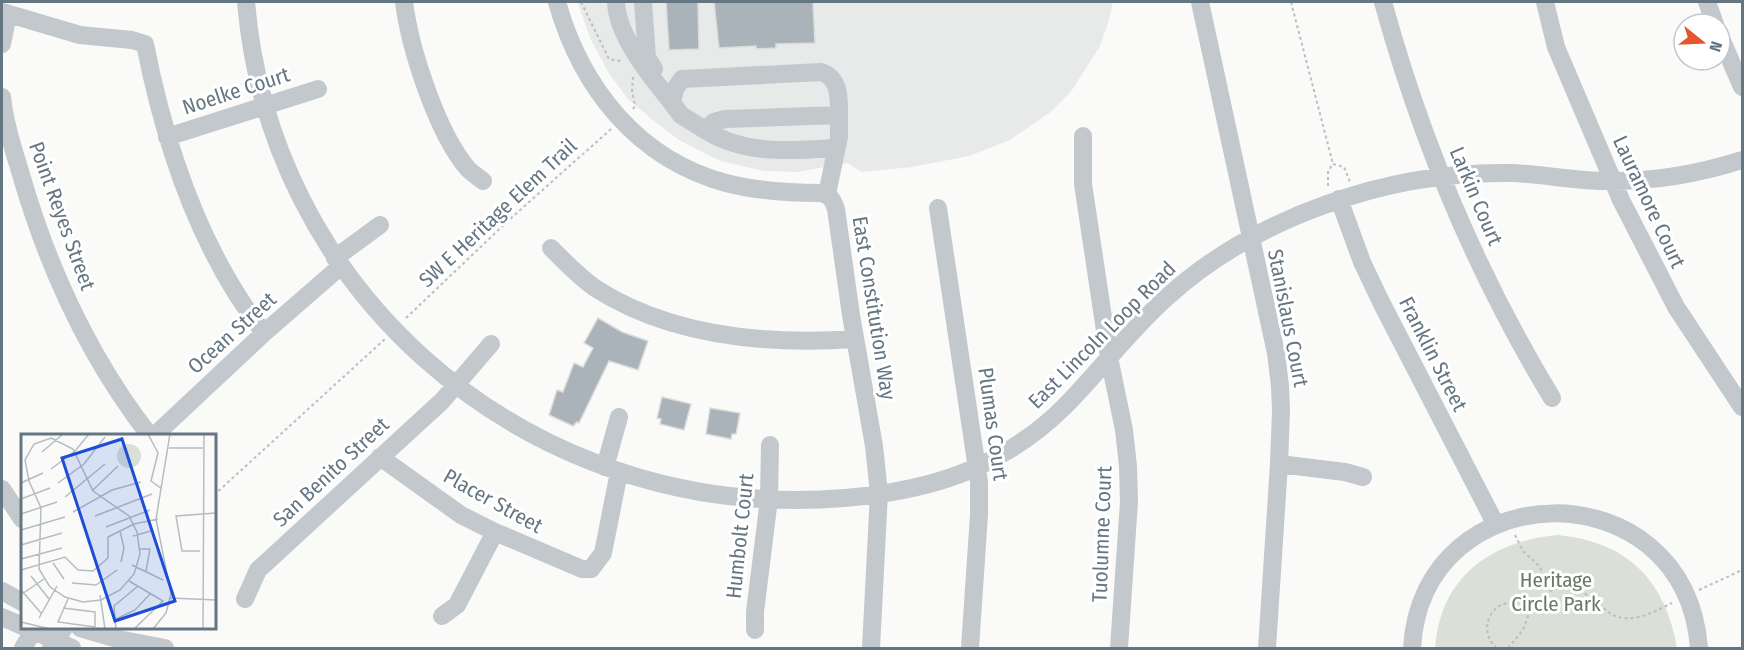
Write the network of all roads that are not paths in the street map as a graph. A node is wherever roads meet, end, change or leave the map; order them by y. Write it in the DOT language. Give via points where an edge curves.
graph roads {
  1 [pos="246,2"];
  2 [pos="404,2"];
  3 [pos="557,2"];
  4 [pos="616,2"];
  5 [pos="643,2"];
  6 [pos="1200,2"];
  7 [pos="1383,2"];
  8 [pos="1545,2"];
  9 [pos="5,13"];
  10 [pos="2,44"];
  11 [pos="1732,63"];
  12 [pos="682,79"];
  13 [pos="1743,87"];
  14 [pos="318,89"];
  15 [pos="2,98"];
  16 [pos="672,103"];
  17 [pos="265,106"];
  18 [pos="839,115"];
  19 [pos="705,130"];
  20 [pos="167,136"];
  21 [pos="1083,136"];
  22 [pos="835,148"];
  23 [pos="1743,160"];
  24 [pos="1441,177"];
  25 [pos="483,181"];
  26 [pos="1612,181"];
  27 [pos="826,194"];
  28 [pos="1334,194"];
  29 [pos="938,207"];
  30 [pos="380,225"];
  31 [pos="1250,238"];
  32 [pos="551,248"];
  33 [pos="338,262"];
  34 [pos="264,333"];
  35 [pos="855,339"];
  36 [pos="491,344"];
  37 [pos="1109,357"];
  38 [pos="457,385"];
  39 [pos="1552,398"];
  40 [pos="1743,407"];
  41 [pos="619,417"];
  42 [pos="151,434"];
  43 [pos="153,434"];
  44 [pos="770,445"];
  45 [pos="380,457"];
  46 [pos="1279,464"];
  47 [pos="978,466"];
  48 [pos="612,470"];
  49 [pos="1363,477"];
  50 [pos="2,489"];
  51 [pos="879,493"];
  52 [pos="769,500"];
  53 [pos="21,518"];
  54 [pos="1496,525"];
  55 [pos="495,532"];
  56 [pos="2,591"];
  57 [pos="245,599"];
  58 [pos="21,601"];
  59 [pos="442,616"];
  60 [pos="2,617"];
  61 [pos="21,625"];
  62 [pos="86,629"];
  63 [pos="33,630"];
  64 [pos="755,630"];
  65 [pos="61,642"];
  66 [pos="23,648"];
  67 [pos="165,648"];
  68 [pos="871,648"];
  69 [pos="970,648"];
  70 [pos="1119,648"];
  71 [pos="1267,648"];
  72 [pos="1412,648"];
  73 [pos="1699,648"];
  1 -- 17 [label="street, East Lincoln Loop Road"];
  2 -- 25 [label="street" via="419,66 440,120 469,169"];
  3 -- 27 [label="street" via="568,37 595,90 621,120 655,149 692,171 725,183"];
  4 -- 16 [label="street" via="628,44"];
  5 -- 12 [label="street" via="650,64 666,79"];
  6 -- 31 [label="street, Stanislaus Court"];
  7 -- 24 [label="street, Larkin Court"];
  8 -- 26 [label="street, Lauramore Court" via="1556,46"];
  9 -- 10 [label="street"];
  9 -- 20 [label="street" via="80,35 145,44"];
  11 -- 13 [label="street"];
  12 -- 16 [label="street"];
  12 -- 18 [label="street" via="821,72 836,84"];
  14 -- 17 [label="street, Noelke Court"];
  15 -- 42 [label="street, Point Reyes Street" via="24,184 52,266 101,363"];
  16 -- 19 [label="street" via="681,115"];
  17 -- 20 [label="street, Noelke Court"];
  17 -- 33 [label="street, East Lincoln Loop Road" via="296,188"];
  18 -- 19 [label="street" via="725,119"];
  18 -- 22 [label="street"];
  19 -- 22 [label="street" via="765,150"];
  20 -- 34 [label="street" via="216,256"];
  21 -- 37 [label="street, Tuolumne Court" via="1083,184"];
  22 -- 27 [label="street"];
  23 -- 26 [label="street, East Lincoln Loop Road" via="1685,175"];
  24 -- 26 [label="street, East Lincoln Loop Road" via="1513,173"];
  24 -- 28 [label="street, East Lincoln Loop Road"];
  24 -- 39 [label="street, Larkin Court" via="1497,297"];
  26 -- 40 [label="street, Lauramore Court" via="1670,297"];
  27 -- 35 [label="street, East Constitution Way" via="836,209"];
  28 -- 31 [label="street, East Lincoln Loop Road"];
  28 -- 54 [label="street, Franklin Street" via="1381,302"];
  29 -- 47 [label="street, Plumas Court"];
  30 -- 33 [label="street, Ocean Street"];
  31 -- 37 [label="street, East Lincoln Loop Road" via="1200,269 1167,296"];
  31 -- 46 [label="street, Stanislaus Court" via="1278,367"];
  32 -- 35 [label="street" via="602,292 682,326 768,340"];
  33 -- 34 [label="street, Ocean Street"];
  33 -- 38 [label="street, East Lincoln Loop Road" via="393,330"];
  34 -- 43 [label="street, Ocean Street"];
  35 -- 51 [label="street, East Constitution Way"];
  36 -- 38 [label="street, San Benito Street"];
  37 -- 47 [label="street, East Lincoln Loop Road" via="1051,419"];
  37 -- 70 [label="street, Tuolumne Court" via="1128,466"];
  38 -- 45 [label="street, San Benito Street"];
  38 -- 48 [label="street, East Lincoln Loop Road" via="536,438"];
  41 -- 48 [label="street"];
  44 -- 52 [label="street, Humbolt Court"];
  45 -- 55 [label="street, Placer Street" via="447,506"];
  45 -- 57 [label="street, San Benito Street" via="258,570"];
  46 -- 49 [label="street"];
  46 -- 71 [label="street, Stanislaus Court"];
  47 -- 51 [label="street, East Lincoln Loop Road" via="922,485"];
  47 -- 69 [label="street, Plumas Court" via="979,515"];
  48 -- 52 [label="street, East Lincoln Loop Road" via="702,492"];
  48 -- 55 [label="street, Placer Street" via="603,553 591,569 571,566"];
  50 -- 53 [label="street"];
  51 -- 52 [label="street, East Lincoln Loop Road"];
  51 -- 68 [label="street, East Constitution Way"];
  52 -- 64 [label="street, Humbolt Court"];
  54 -- 72 [label="street" via="1464,545 1438,573 1421,607"];
  54 -- 73 [label="street" via="1530,515 1562,513 1593,517 1631,534 1656,554 1682,587 1694,618"];
  55 -- 59 [label="street" via="457,605"];
  56 -- 58 [label="street"];
  60 -- 61 [label="street"];
  62 -- 67 [label="street"];
  63 -- 65 [label="street"];
  63 -- 66 [label="street"];
}
